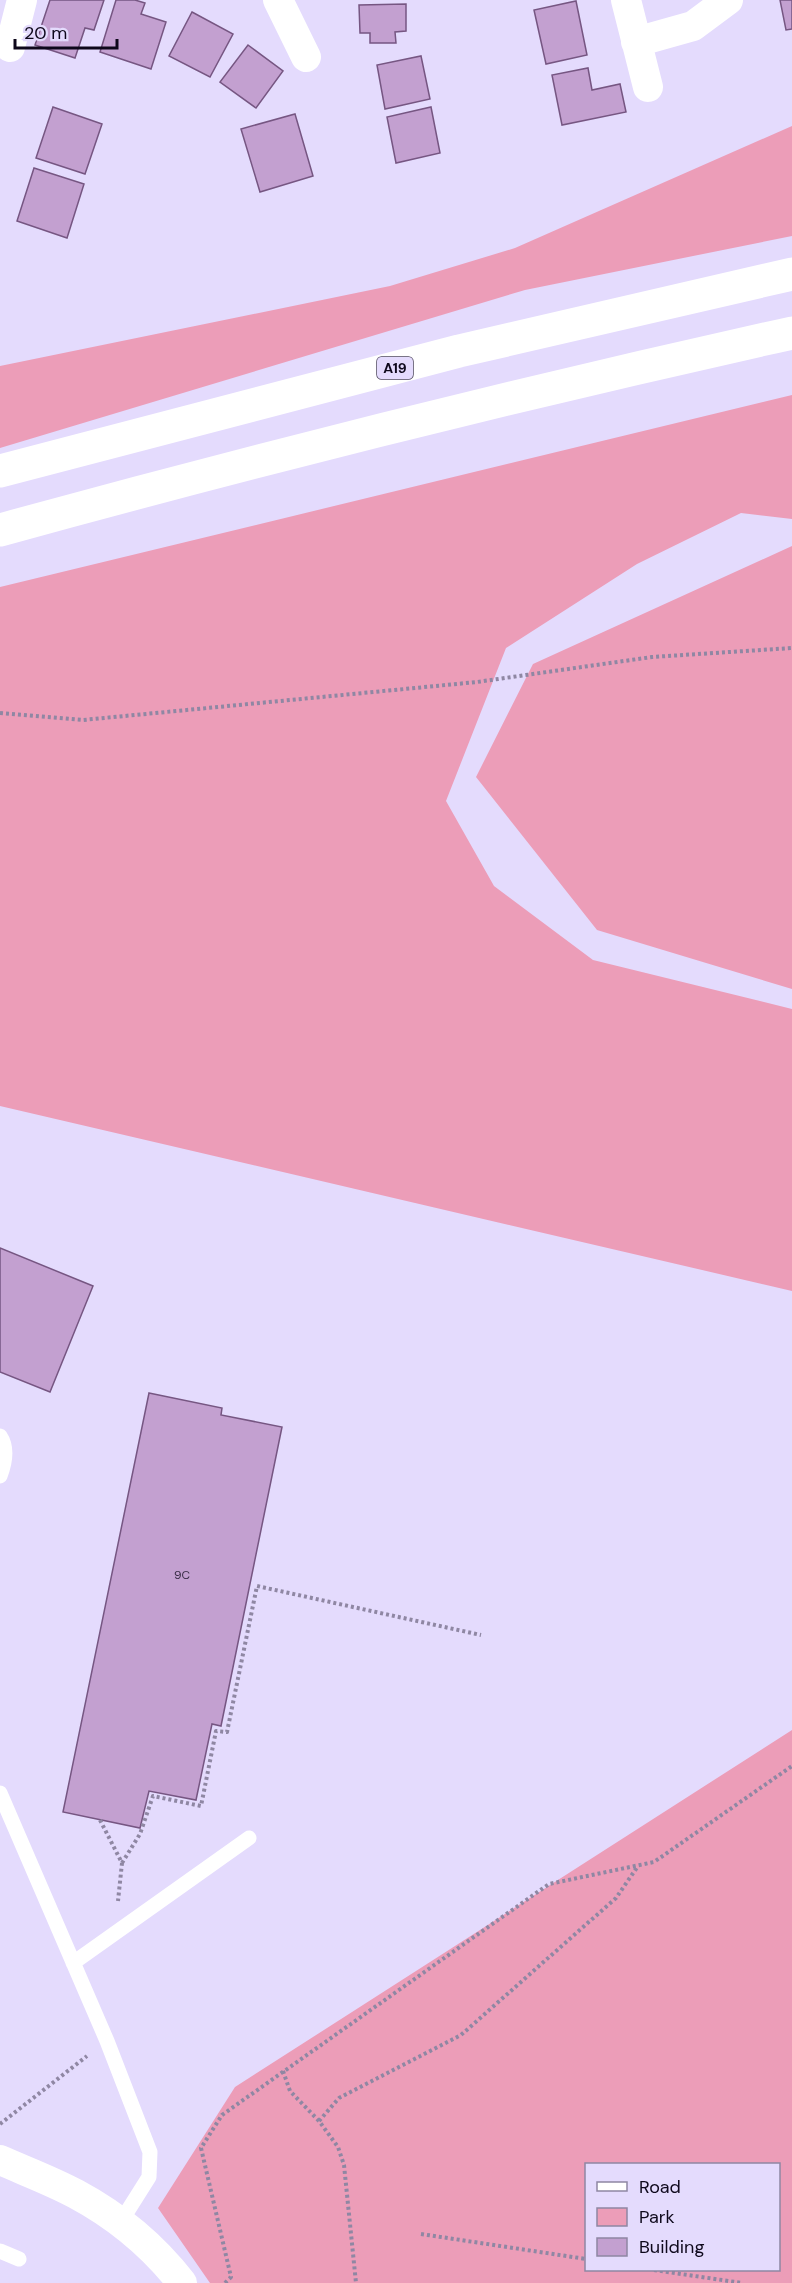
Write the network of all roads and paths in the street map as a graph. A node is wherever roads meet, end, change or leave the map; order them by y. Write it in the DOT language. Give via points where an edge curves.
graph roads {
  1 [pos="22,0"];
  2 [pos="278,0"];
  3 [pos="626,0"];
  4 [pos="728,0"];
  5 [pos="636,42"];
  6 [pos="10,47"];
  7 [pos="306,57"];
  8 [pos="648,87"];
  9 [pos="792,274"];
  10 [pos="792,333"];
  11 [pos="0,471"];
  12 [pos="0,530"];
  13 [pos="792,648"];
  14 [pos="0,713"];
  15 [pos="0,1436"];
  16 [pos="0,1476"];
  17 [pos="481,1635"];
  18 [pos="792,1766"];
  19 [pos="0,1793"];
  20 [pos="249,1838"];
  21 [pos="122,1863"];
  22 [pos="639,1865"];
  23 [pos="73,1963"];
  24 [pos="283,2072"];
  25 [pos="319,2121"];
  26 [pos="0,2160"];
  27 [pos="120,2223"];
  28 [pos="421,2234"];
  29 [pos="0,2251"];
  30 [pos="19,2259"];
  31 [pos="585,2259"];
  32 [pos="661,2271"];
  33 [pos="182,2283"];
  34 [pos="225,2283"];
  35 [pos="356,2283"];
  36 [pos="742,2283"];
  1 -- 6 [label="street"];
  2 -- 7 [label="street"];
  3 -- 5 [label="street"];
  4 -- 5 [label="street" via="693,26"];
  5 -- 8 [label="street"];
  9 -- 11 [label="highway, A19" via="459,351"];
  10 -- 12 [label="highway" via="185,479"];
  13 -- 14 [label="path" via="652,657 477,682 83,720"];
  15 -- 16 [label="lane" via="6,1461"];
  17 -- 21 [label="path" via="257,1586 227,1732 216,1731 201,1806 153,1796 140,1834"];
  18 -- 22 [label="path" via="654,1862"];
  19 -- 23 [label="lane"];
  20 -- 23 [label="lane"];
  22 -- 24 [label="path" via="549,1884"];
  22 -- 25 [label="path" via="616,1898 461,2035 339,2098"];
  23 -- 27 [label="lane" via="150,2152 148,2177"];
  24 -- 25 [label="path" via="290,2091"];
  24 -- 34 [label="path" via="222,2115 201,2148 231,2277"];
  25 -- 35 [label="path" via="338,2147 344,2165"];
  26 -- 27 [label="street" via="75,2193"];
  27 -- 33 [label="street"];
  28 -- 31 [label="path"];
  29 -- 30 [label="lane"];
  32 -- 36 [label="path"];
}
